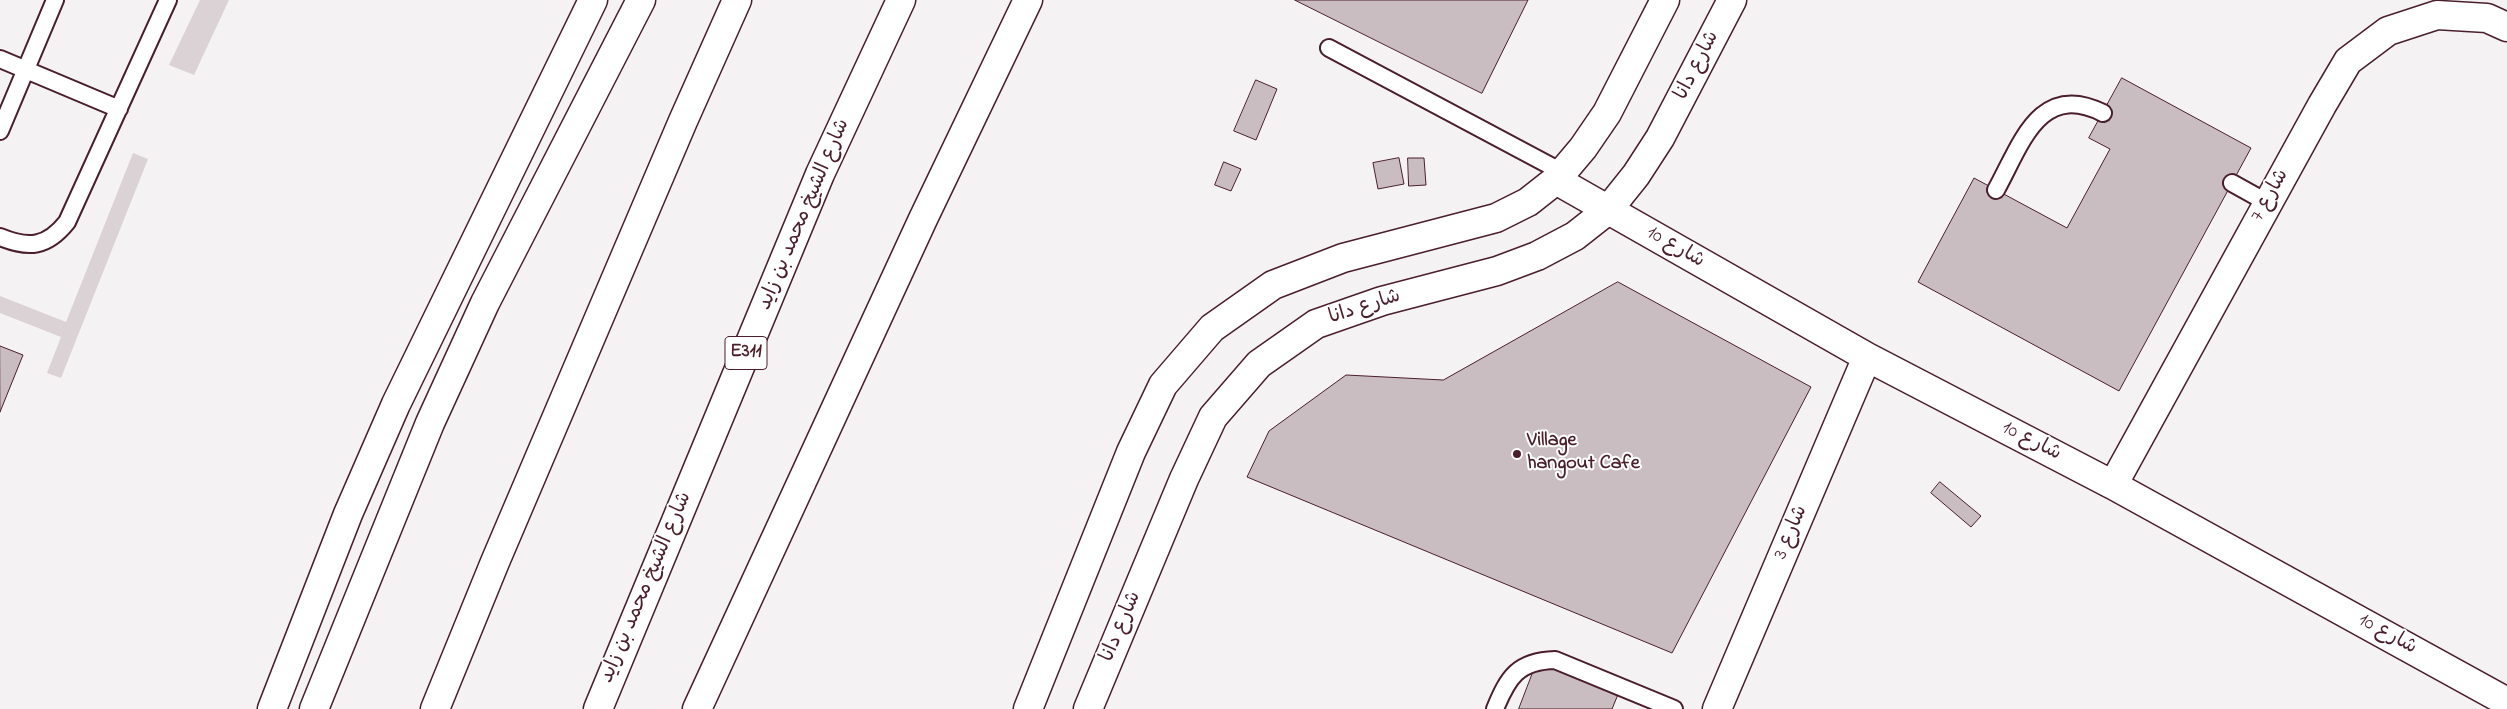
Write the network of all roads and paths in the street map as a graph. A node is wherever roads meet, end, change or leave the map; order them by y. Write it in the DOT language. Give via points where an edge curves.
graph roads {
  1 [pos="55,0"];
  2 [pos="168,0"];
  3 [pos="593,0"];
  4 [pos="641,0"];
  5 [pos="737,0"];
  6 [pos="901,0"];
  7 [pos="1028,0"];
  8 [pos="1665,0"];
  9 [pos="1732,0"];
  10 [pos="2507,27"];
  11 [pos="1329,48"];
  12 [pos="0,59"];
  13 [pos="26,70"];
  14 [pos="119,109"];
  15 [pos="2103,113"];
  16 [pos="0,130"];
  17 [pos="1559,176"];
  18 [pos="2232,183"];
  19 [pos="1996,190"];
  20 [pos="2268,203"];
  21 [pos="1608,210"];
  22 [pos="0,237"];
  23 [pos="1867,357"];
  24 [pos="2113,485"];
  25 [pos="2507,702"];
  26 [pos="272,709"];
  27 [pos="314,709"];
  28 [pos="435,709"];
  29 [pos="598,709"];
  30 [pos="697,709"];
  31 [pos="1028,709"];
  32 [pos="1088,709"];
  33 [pos="1496,709"];
  34 [pos="1674,709"];
  35 [pos="1717,709"];
  1 -- 13 [label="lane"];
  2 -- 14 [label="lane"];
  3 -- 26 [label="main road" via="396,404 348,514"];
  4 -- 27 [label="main road" via="458,363 385,530"];
  5 -- 28 [label="main road" via="518,507"];
  6 -- 29 [label="main road, شارع الشيخ محمد بن زايد / E311" via="820,174"];
  7 -- 30 [label="main road" via="922,219"];
  8 -- 17 [label="main road" via="1606,113"];
  9 -- 21 [label="main road, شارع دانا" via="1660,138"];
  10 -- 20 [label="main road, شارع 7" via="2487,18 2436,15 2388,31 2348,61"];
  11 -- 17 [label="lane"];
  12 -- 13 [label="lane"];
  13 -- 14 [label="lane"];
  13 -- 16 [label="lane"];
  14 -- 22 [label="lane" via="67,222 57,235 43,243 27,245"];
  15 -- 19 [label="lane" via="2078,103 2065,103 2041,114 2025,136"];
  17 -- 21 [label="main road, شارع 10"];
  17 -- 31 [label="main road" via="1528,202 1496,218 1343,258 1273,285 1212,328 1159,393 1131,452"];
  18 -- 20 [label="lane"];
  20 -- 24 [label="main road, شارع 7"];
  21 -- 23 [label="main road, شارع 10"];
  21 -- 32 [label="main road, شارع دانا" via="1574,236 1537,256 1382,301 1316,324 1259,364 1213,417"];
  23 -- 24 [label="main road, شارع 10"];
  23 -- 35 [label="main road, شارع 3"];
  24 -- 25 [label="main road, شارع 10"];
  33 -- 34 [label="lane" via="1510,678 1523,666 1538,660 1555,660"];
}
